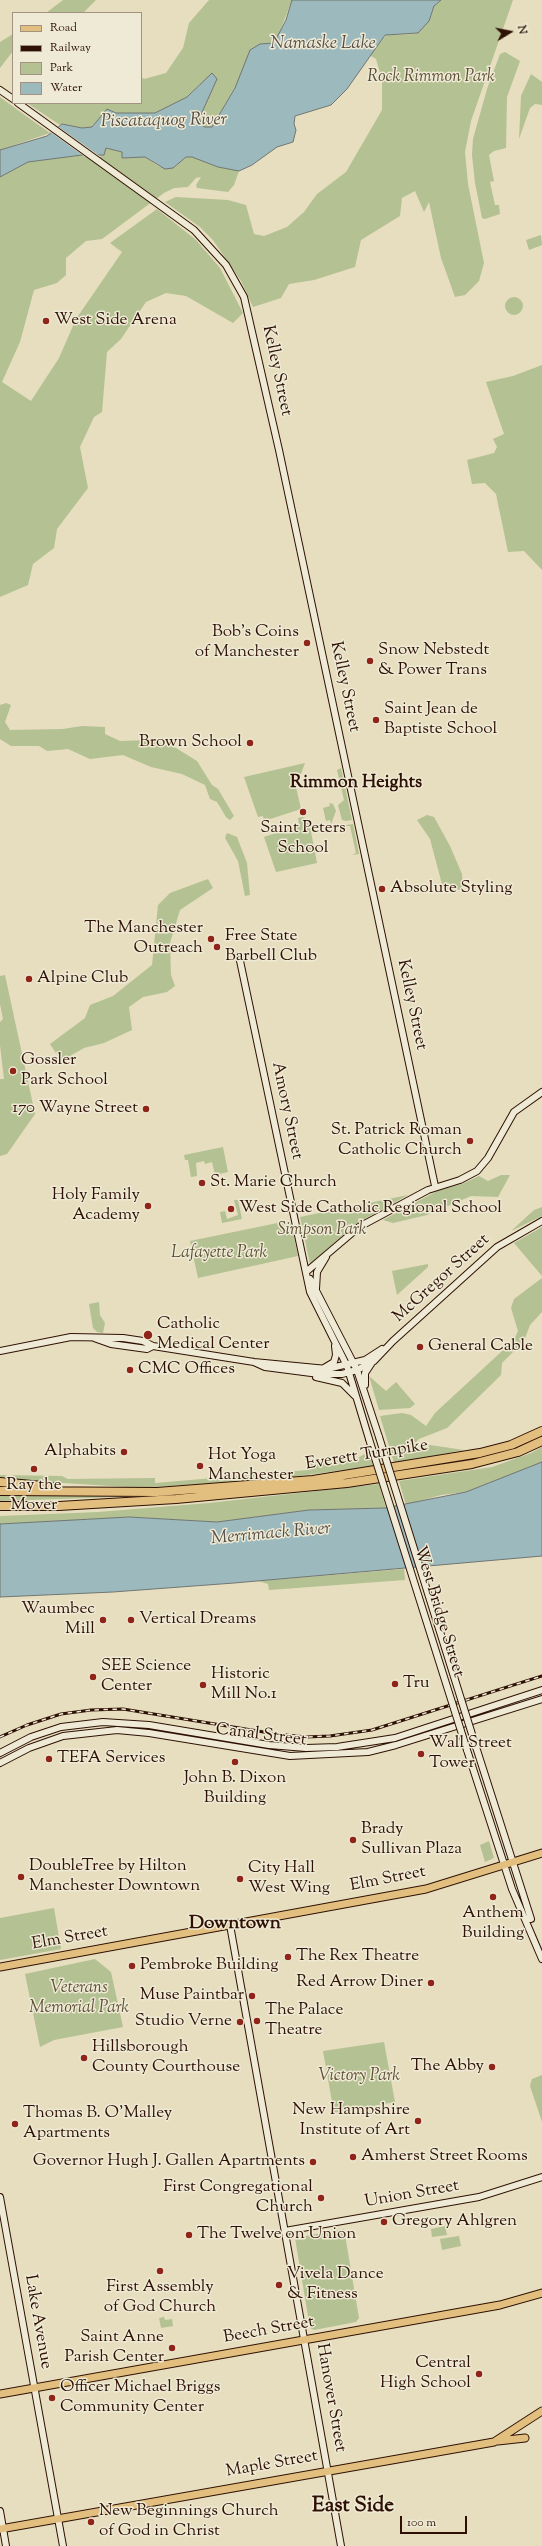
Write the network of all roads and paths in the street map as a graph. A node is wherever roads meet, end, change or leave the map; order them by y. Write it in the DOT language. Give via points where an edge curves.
graph roads {
  1 [pos="0,90"];
  2 [pos="12,98"];
  3 [pos="19,104"];
  4 [pos="239,956"];
  5 [pos="542,1092"];
  6 [pos="435,1186"];
  7 [pos="542,1221"];
  8 [pos="331,1250"];
  9 [pos="306,1272"];
  10 [pos="319,1300"];
  11 [pos="328,1328"];
  12 [pos="393,1341"];
  13 [pos="0,1351"];
  14 [pos="254,1362"];
  15 [pos="374,1362"];
  16 [pos="354,1363"];
  17 [pos="319,1369"];
  18 [pos="348,1369"];
  19 [pos="357,1370"];
  20 [pos="294,1372"];
  21 [pos="359,1402"];
  22 [pos="369,1402"];
  23 [pos="542,1430"];
  24 [pos="542,1441"];
  25 [pos="0,1482"];
  26 [pos="0,1491"];
  27 [pos="99,1491"];
  28 [pos="0,1506"];
  29 [pos="59,1506"];
  30 [pos="0,1511"];
  31 [pos="542,1690"];
  32 [pos="542,1699"];
  33 [pos="0,1753"];
  34 [pos="0,1763"];
  35 [pos="542,1853"];
  36 [pos="514,1862"];
  37 [pos="505,1865"];
  38 [pos="230,1925"];
  39 [pos="533,1934"];
  40 [pos="542,1959"];
  41 [pos="0,1967"];
  42 [pos="542,2177"];
  43 [pos="0,2197"];
  44 [pos="285,2231"];
  45 [pos="542,2294"];
  46 [pos="305,2339"];
  47 [pos="34,2388"];
  48 [pos="0,2394"];
  49 [pos="542,2411"];
  50 [pos="524,2438"];
  51 [pos="494,2442"];
  52 [pos="328,2471"];
  53 [pos="0,2511"];
  54 [pos="58,2519"];
  55 [pos="2,2528"];
  56 [pos="6,2546"];
  57 [pos="63,2546"];
  58 [pos="341,2546"];
  1 -- 2 [label="street"];
  3 -- 6 [label="street, Kelley Street" via="178,218 207,242 226,265 247,307"];
  4 -- 9 [label="street, Amory Street"];
  5 -- 6 [label="street" via="514,1112 482,1167 469,1176"];
  6 -- 8 [label="street" via="359,1227"];
  7 -- 12 [label="street, McGregor Street" via="510,1239 480,1261"];
  8 -- 9 [label="street"];
  8 -- 10 [label="street" via="317,1272"];
  9 -- 10 [label="street, Amory Street"];
  9 -- 11 [label="street, Amory Street" via="310,1295"];
  10 -- 16 [label="street, Amory Street"];
  11 -- 17 [label="street, Amory Street" via="336,1349 336,1358 327,1368"];
  11 -- 18 [label="street, Amory Street"];
  12 -- 15 [label="street, McGregor Street"];
  12 -- 16 [label="street, McGregor Street" via="372,1356"];
  13 -- 14 [label="street, McGregor Street" via="62,1338 91,1338 136,1340 149,1342 153,1346"];
  14 -- 17 [label="street, McGregor Street"];
  14 -- 20 [label="street, McGregor Street" via="265,1367"];
  15 -- 19 [label="street, McGregor Street"];
  15 -- 22 [label="street" via="366,1370 364,1378"];
  16 -- 18 [label="street, McGregor Street"];
  16 -- 19 [label="street, Amory Street"];
  17 -- 18 [label="street, McGregor Street"];
  18 -- 19 [label="street, McGregor Street"];
  18 -- 20 [label="street, McGregor Street" via="319,1374"];
  18 -- 21 [label="street, West Bridge Street"];
  19 -- 22 [label="street, West Bridge Street"];
  20 -- 21 [label="street" via="342,1383 351,1390"];
  21 -- 37 [label="street, West Bridge Street, bridge"];
  22 -- 36 [label="street, West Bridge Street, bridge"];
  23 -- 27 [label="highway, Everett Turnpike" via="521,1441 490,1451 348,1475 208,1490"];
  24 -- 29 [label="highway, Everett Turnpike" via="518,1452 486,1461 347,1483 176,1499"];
  25 -- 27 [label="highway"];
  26 -- 27 [label="highway, Everett Turnpike"];
  28 -- 29 [label="highway, Everett Turnpike"];
  29 -- 30 [label="highway"];
  31 -- 33 [label="street, Canal Street" via="395,1738 337,1747 269,1745 149,1725 103,1722 61,1727 31,1737"];
  32 -- 34 [label="street, Canal Street" via="368,1752 290,1756 117,1730 58,1737"];
  35 -- 36 [label="main road, Elm Street"];
  36 -- 37 [label="main road, Elm Street"];
  36 -- 39 [label="street, West Bridge Street"];
  37 -- 38 [label="main road, Elm Street" via="426,1889"];
  37 -- 39 [label="street, West Bridge Street"];
  38 -- 41 [label="main road, Elm Street"];
  38 -- 44 [label="street, Hanover Street"];
  39 -- 40 [label="street"];
  42 -- 44 [label="street, Union Street" via="481,2196"];
  43 -- 47 [label="street, Lake Avenue"];
  44 -- 46 [label="street, Hanover Street"];
  45 -- 46 [label="main road, Beech Street" via="500,2305"];
  46 -- 47 [label="main road, Beech Street"];
  46 -- 52 [label="street, Hanover Street"];
  47 -- 48 [label="main road, Beech Street"];
  47 -- 54 [label="street, Lake Avenue"];
  49 -- 51 [label="main road, Maple Street"];
  50 -- 51 [label="main road"];
  51 -- 52 [label="main road, Maple Street"];
  52 -- 54 [label="main road, Maple Street"];
  52 -- 58 [label="street, Hanover Street"];
  53 -- 55 [label="street"];
  54 -- 55 [label="main road, Maple Street"];
  54 -- 57 [label="street, Lake Avenue"];
  55 -- 56 [label="street"];
}
